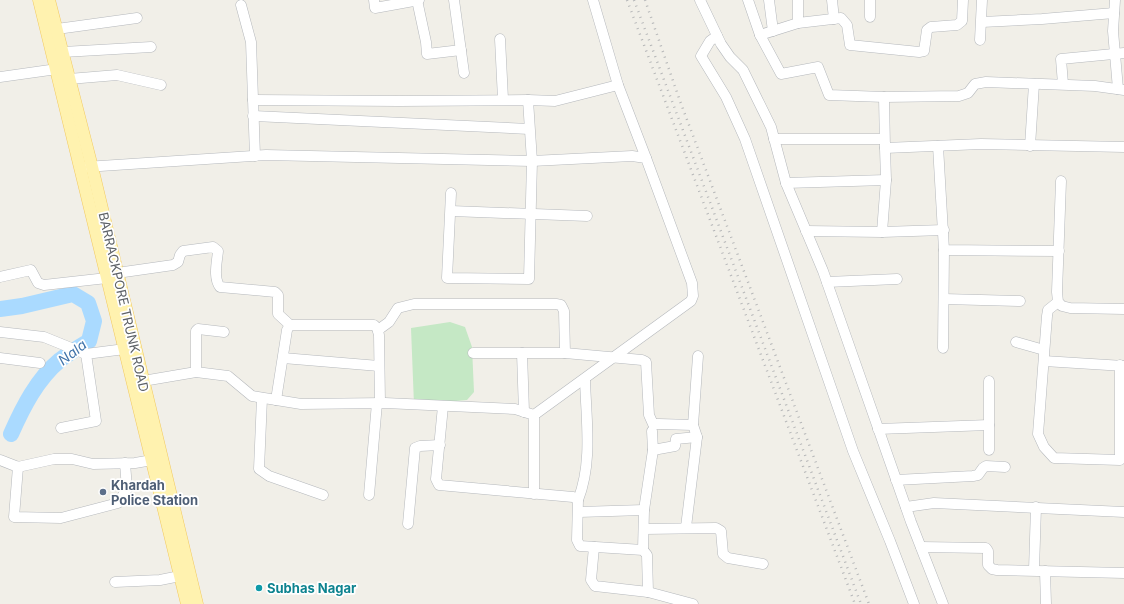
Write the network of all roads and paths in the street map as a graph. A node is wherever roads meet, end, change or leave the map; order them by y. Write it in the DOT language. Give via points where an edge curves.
graph roads {
  1 [pos="39,0"];
  2 [pos="49,0"];
  3 [pos="374,0"];
  4 [pos="417,0"];
  5 [pos="454,0"];
  6 [pos="593,0"];
  7 [pos="700,0"];
  8 [pos="748,0"];
  9 [pos="769,0"];
  10 [pos="798,0"];
  11 [pos="832,0"];
  12 [pos="870,0"];
  13 [pos="963,0"];
  14 [pos="982,0"];
  15 [pos="1115,0"];
  16 [pos="241,5"];
  17 [pos="1114,14"];
  18 [pos="870,17"];
  19 [pos="137,18"];
  20 [pos="834,19"];
  21 [pos="982,22"];
  22 [pos="798,23"];
  23 [pos="57,29"];
  24 [pos="773,31"];
  25 [pos="760,35"];
  26 [pos="717,36"];
  27 [pos="500,39"];
  28 [pos="980,40"];
  29 [pos="150,47"];
  30 [pos="461,50"];
  31 [pos="63,52"];
  32 [pos="1120,53"];
  33 [pos="57,69"];
  34 [pos="464,73"];
  35 [pos="0,77"];
  36 [pos="70,80"];
  37 [pos="161,84"];
  38 [pos="618,84"];
  39 [pos="1034,84"];
  40 [pos="1063,84"];
  41 [pos="1121,90"];
  42 [pos="884,97"];
  43 [pos="503,99"];
  44 [pos="253,100"];
  45 [pos="528,100"];
  46 [pos="253,116"];
  47 [pos="529,129"];
  48 [pos="774,139"];
  49 [pos="885,143"];
  50 [pos="938,146"];
  51 [pos="1030,146"];
  52 [pos="1124,147"];
  53 [pos="255,156"];
  54 [pos="646,158"];
  55 [pos="532,161"];
  56 [pos="86,167"];
  57 [pos="886,180"];
  58 [pos="1061,181"];
  59 [pos="786,183"];
  60 [pos="450,193"];
  61 [pos="450,211"];
  62 [pos="529,213"];
  63 [pos="587,216"];
  64 [pos="944,230"];
  65 [pos="806,231"];
  66 [pos="882,232"];
  67 [pos="944,250"];
  68 [pos="1059,251"];
  69 [pos="112,275"];
  70 [pos="0,277"];
  71 [pos="897,279"];
  72 [pos="827,282"];
  73 [pos="944,299"];
  74 [pos="1020,301"];
  75 [pos="1058,302"];
  76 [pos="1124,309"];
  77 [pos="290,325"];
  78 [pos="378,330"];
  79 [pos="0,332"];
  80 [pos="224,332"];
  81 [pos="1016,342"];
  82 [pos="943,348"];
  83 [pos="125,349"];
  84 [pos="1044,350"];
  85 [pos="565,352"];
  86 [pos="473,353"];
  87 [pos="522,353"];
  88 [pos="86,354"];
  89 [pos="613,356"];
  90 [pos="698,356"];
  91 [pos="0,358"];
  92 [pos="283,358"];
  93 [pos="1044,361"];
  94 [pos="40,363"];
  95 [pos="379,366"];
  96 [pos="1122,366"];
  97 [pos="196,372"];
  98 [pos="585,379"];
  99 [pos="143,381"];
  100 [pos="989,382"];
  101 [pos="262,398"];
  102 [pos="276,400"];
  103 [pos="378,404"];
  104 [pos="443,406"];
  105 [pos="524,412"];
  106 [pos="534,415"];
  107 [pos="693,424"];
  108 [pos="989,425"];
  109 [pos="61,428"];
  110 [pos="878,429"];
  111 [pos="652,431"];
  112 [pos="697,437"];
  113 [pos="440,446"];
  114 [pos="653,450"];
  115 [pos="989,450"];
  116 [pos="157,459"];
  117 [pos="0,460"];
  118 [pos="125,463"];
  119 [pos="18,467"];
  120 [pos="1005,467"];
  121 [pos="896,480"];
  122 [pos="534,494"];
  123 [pos="323,495"];
  124 [pos="368,495"];
  125 [pos="578,500"];
  126 [pos="906,507"];
  127 [pos="1036,507"];
  128 [pos="644,510"];
  129 [pos="579,512"];
  130 [pos="1124,512"];
  131 [pos="408,524"];
  132 [pos="686,527"];
  133 [pos="644,529"];
  134 [pos="594,547"];
  135 [pos="921,547"];
  136 [pos="643,550"];
  137 [pos="763,564"];
  138 [pos="1034,570"];
  139 [pos="1044,571"];
  140 [pos="1124,573"];
  141 [pos="180,576"];
  142 [pos="115,582"];
  143 [pos="648,592"];
  144 [pos="187,604"];
  145 [pos="198,604"];
  146 [pos="693,604"];
  147 [pos="914,604"];
  148 [pos="943,604"];
  149 [pos="1046,604"];
  1 -- 33 [label="main road, BARRACKPORE TRUNK ROAD"];
  2 -- 23 [label="main road, BARRACKPORE TRUNK ROAD"];
  3 -- 4 [label="street" via="375,8"];
  4 -- 30 [label="street" via="427,54"];
  5 -- 30 [label="street"];
  6 -- 38 [label="street"];
  7 -- 26 [label="street"];
  8 -- 25 [label="street"];
  9 -- 24 [label="street"];
  10 -- 22 [label="street"];
  11 -- 20 [label="street"];
  12 -- 18 [label="street"];
  13 -- 20 [label="street" via="962,21 957,25 927,30 924,51 919,52 850,45 847,25 841,18"];
  14 -- 21 [label="street"];
  15 -- 17 [label="street"];
  16 -- 44 [label="street" via="251,42"];
  17 -- 21 [label="street"];
  17 -- 32 [label="street" via="1113,31"];
  19 -- 23 [label="street"];
  20 -- 22 [label="street"];
  21 -- 28 [label="street"];
  22 -- 24 [label="street"];
  23 -- 31 [label="main road, BARRACKPORE TRUNK ROAD"];
  24 -- 25 [label="street"];
  25 -- 42 [label="street" via="781,74 818,67 828,95"];
  26 -- 48 [label="street" via="730,57 743,70 771,127"];
  26 -- 147 [label="street" via="710,41 701,56 726,97 745,139 853,451"];
  27 -- 43 [label="street"];
  29 -- 31 [label="street"];
  30 -- 34 [label="street"];
  31 -- 36 [label="main road, BARRACKPORE TRUNK ROAD"];
  32 -- 40 [label="street" via="1061,59"];
  32 -- 41 [label="street"];
  33 -- 35 [label="street"];
  33 -- 56 [label="main road, BARRACKPORE TRUNK ROAD"];
  36 -- 37 [label="street" via="116,75"];
  36 -- 56 [label="main road, BARRACKPORE TRUNK ROAD"];
  38 -- 45 [label="street" via="555,101"];
  38 -- 54 [label="street"];
  39 -- 40 [label="street"];
  39 -- 42 [label="street" via="979,83 968,93 960,96"];
  39 -- 51 [label="street"];
  40 -- 41 [label="street"];
  42 -- 49 [label="street"];
  43 -- 44 [label="street" via="399,102"];
  43 -- 45 [label="street"];
  44 -- 46 [label="street"];
  45 -- 47 [label="street"];
  46 -- 47 [label="street"];
  46 -- 53 [label="street"];
  47 -- 55 [label="street"];
  48 -- 49 [label="street"];
  48 -- 59 [label="street"];
  49 -- 50 [label="street"];
  49 -- 57 [label="street"];
  50 -- 51 [label="street"];
  50 -- 64 [label="street"];
  51 -- 52 [label="street"];
  53 -- 55 [label="street"];
  53 -- 56 [label="street"];
  54 -- 55 [label="street" via="632,156"];
  54 -- 89 [label="street" via="692,283 693,296 688,304"];
  55 -- 62 [label="street"];
  56 -- 69 [label="main road, BARRACKPORE TRUNK ROAD"];
  57 -- 59 [label="street"];
  57 -- 66 [label="street"];
  58 -- 68 [label="street"];
  59 -- 65 [label="street"];
  60 -- 61 [label="street"];
  61 -- 62 [label="street"];
  61 -- 62 [label="street" via="447,278 529,279"];
  62 -- 63 [label="street"];
  64 -- 66 [label="street"];
  64 -- 67 [label="street"];
  65 -- 66 [label="street"];
  65 -- 72 [label="street"];
  67 -- 68 [label="street"];
  67 -- 73 [label="street"];
  68 -- 75 [label="street"];
  69 -- 70 [label="street" via="44,285 38,283 31,270"];
  69 -- 77 [label="street" via="173,266 183,251 213,247 218,251 217,284 220,287 275,292 278,295 278,314"];
  69 -- 83 [label="main road, BARRACKPORE TRUNK ROAD"];
  69 -- 99 [label="main road, BARRACKPORE TRUNK ROAD"];
  71 -- 72 [label="street"];
  72 -- 110 [label="street"];
  73 -- 74 [label="street"];
  73 -- 82 [label="street"];
  75 -- 76 [label="street" via="1070,308"];
  75 -- 84 [label="street" via="1048,310"];
  77 -- 78 [label="street" via="374,325"];
  77 -- 92 [label="street"];
  78 -- 85 [label="street" via="389,322 398,308 414,304 556,304 564,311"];
  78 -- 95 [label="street"];
  79 -- 88 [label="street" via="44,337"];
  80 -- 97 [label="street" via="198,329 196,331"];
  81 -- 84 [label="street"];
  83 -- 88 [label="street"];
  83 -- 116 [label="main road, BARRACKPORE TRUNK ROAD"];
  84 -- 93 [label="street"];
  85 -- 87 [label="street"];
  85 -- 89 [label="street"];
  86 -- 87 [label="street"];
  87 -- 105 [label="street"];
  88 -- 109 [label="street" via="96,421"];
  89 -- 98 [label="street"];
  89 -- 107 [label="street" via="646,362 648,415 653,424"];
  90 -- 107 [label="street"];
  91 -- 94 [label="street"];
  92 -- 95 [label="street"];
  92 -- 102 [label="street"];
  93 -- 96 [label="street"];
  93 -- 96 [label="street" via="1038,434 1044,447 1054,458 1120,460"];
  95 -- 103 [label="street"];
  97 -- 99 [label="street"];
  97 -- 101 [label="street" via="228,376 252,396"];
  98 -- 106 [label="street"];
  98 -- 125 [label="street" via="587,461 584,486"];
  99 -- 116 [label="main road, BARRACKPORE TRUNK ROAD"];
  100 -- 108 [label="street"];
  101 -- 102 [label="street"];
  101 -- 123 [label="street" via="259,469 269,476"];
  102 -- 103 [label="street" via="301,404"];
  103 -- 104 [label="street"];
  103 -- 124 [label="street"];
  104 -- 105 [label="street" via="514,409"];
  104 -- 113 [label="street"];
  105 -- 106 [label="street"];
  106 -- 122 [label="street"];
  107 -- 112 [label="street"];
  108 -- 110 [label="street"];
  108 -- 115 [label="street"];
  110 -- 121 [label="street"];
  111 -- 114 [label="street"];
  112 -- 114 [label="street" via="676,439 675,446"];
  112 -- 132 [label="street"];
  113 -- 122 [label="street" via="436,479 439,486"];
  113 -- 131 [label="street" via="414,448"];
  114 -- 128 [label="street"];
  116 -- 118 [label="street"];
  116 -- 141 [label="main road, BARRACKPORE TRUNK ROAD"];
  116 -- 145 [label="main road, BARRACKPORE TRUNK ROAD"];
  117 -- 119 [label="street"];
  118 -- 119 [label="street" via="93,464 54,458"];
  118 -- 119 [label="street" via="127,489 118,503 61,518 14,516"];
  120 -- 121 [label="street" via="986,466 978,475 973,476"];
  121 -- 126 [label="street"];
  122 -- 125 [label="street" via="573,497"];
  125 -- 129 [label="street"];
  126 -- 127 [label="street" via="934,503"];
  126 -- 135 [label="street"];
  127 -- 130 [label="street"];
  127 -- 138 [label="street"];
  128 -- 129 [label="street"];
  128 -- 133 [label="street"];
  129 -- 134 [label="street" via="577,540 580,546"];
  132 -- 133 [label="street"];
  132 -- 137 [label="street" via="716,528 721,531 723,554 728,558"];
  133 -- 136 [label="street"];
  134 -- 136 [label="street"];
  134 -- 143 [label="street" via="592,583 595,586"];
  135 -- 138 [label="street" via="986,548 988,565 992,569"];
  135 -- 148 [label="street"];
  136 -- 143 [label="street" via="648,555"];
  138 -- 139 [label="street"];
  139 -- 140 [label="street"];
  139 -- 149 [label="street"];
  141 -- 142 [label="street" via="160,580"];
  141 -- 144 [label="main road, BARRACKPORE TRUNK ROAD"];
  143 -- 146 [label="street"];
}
